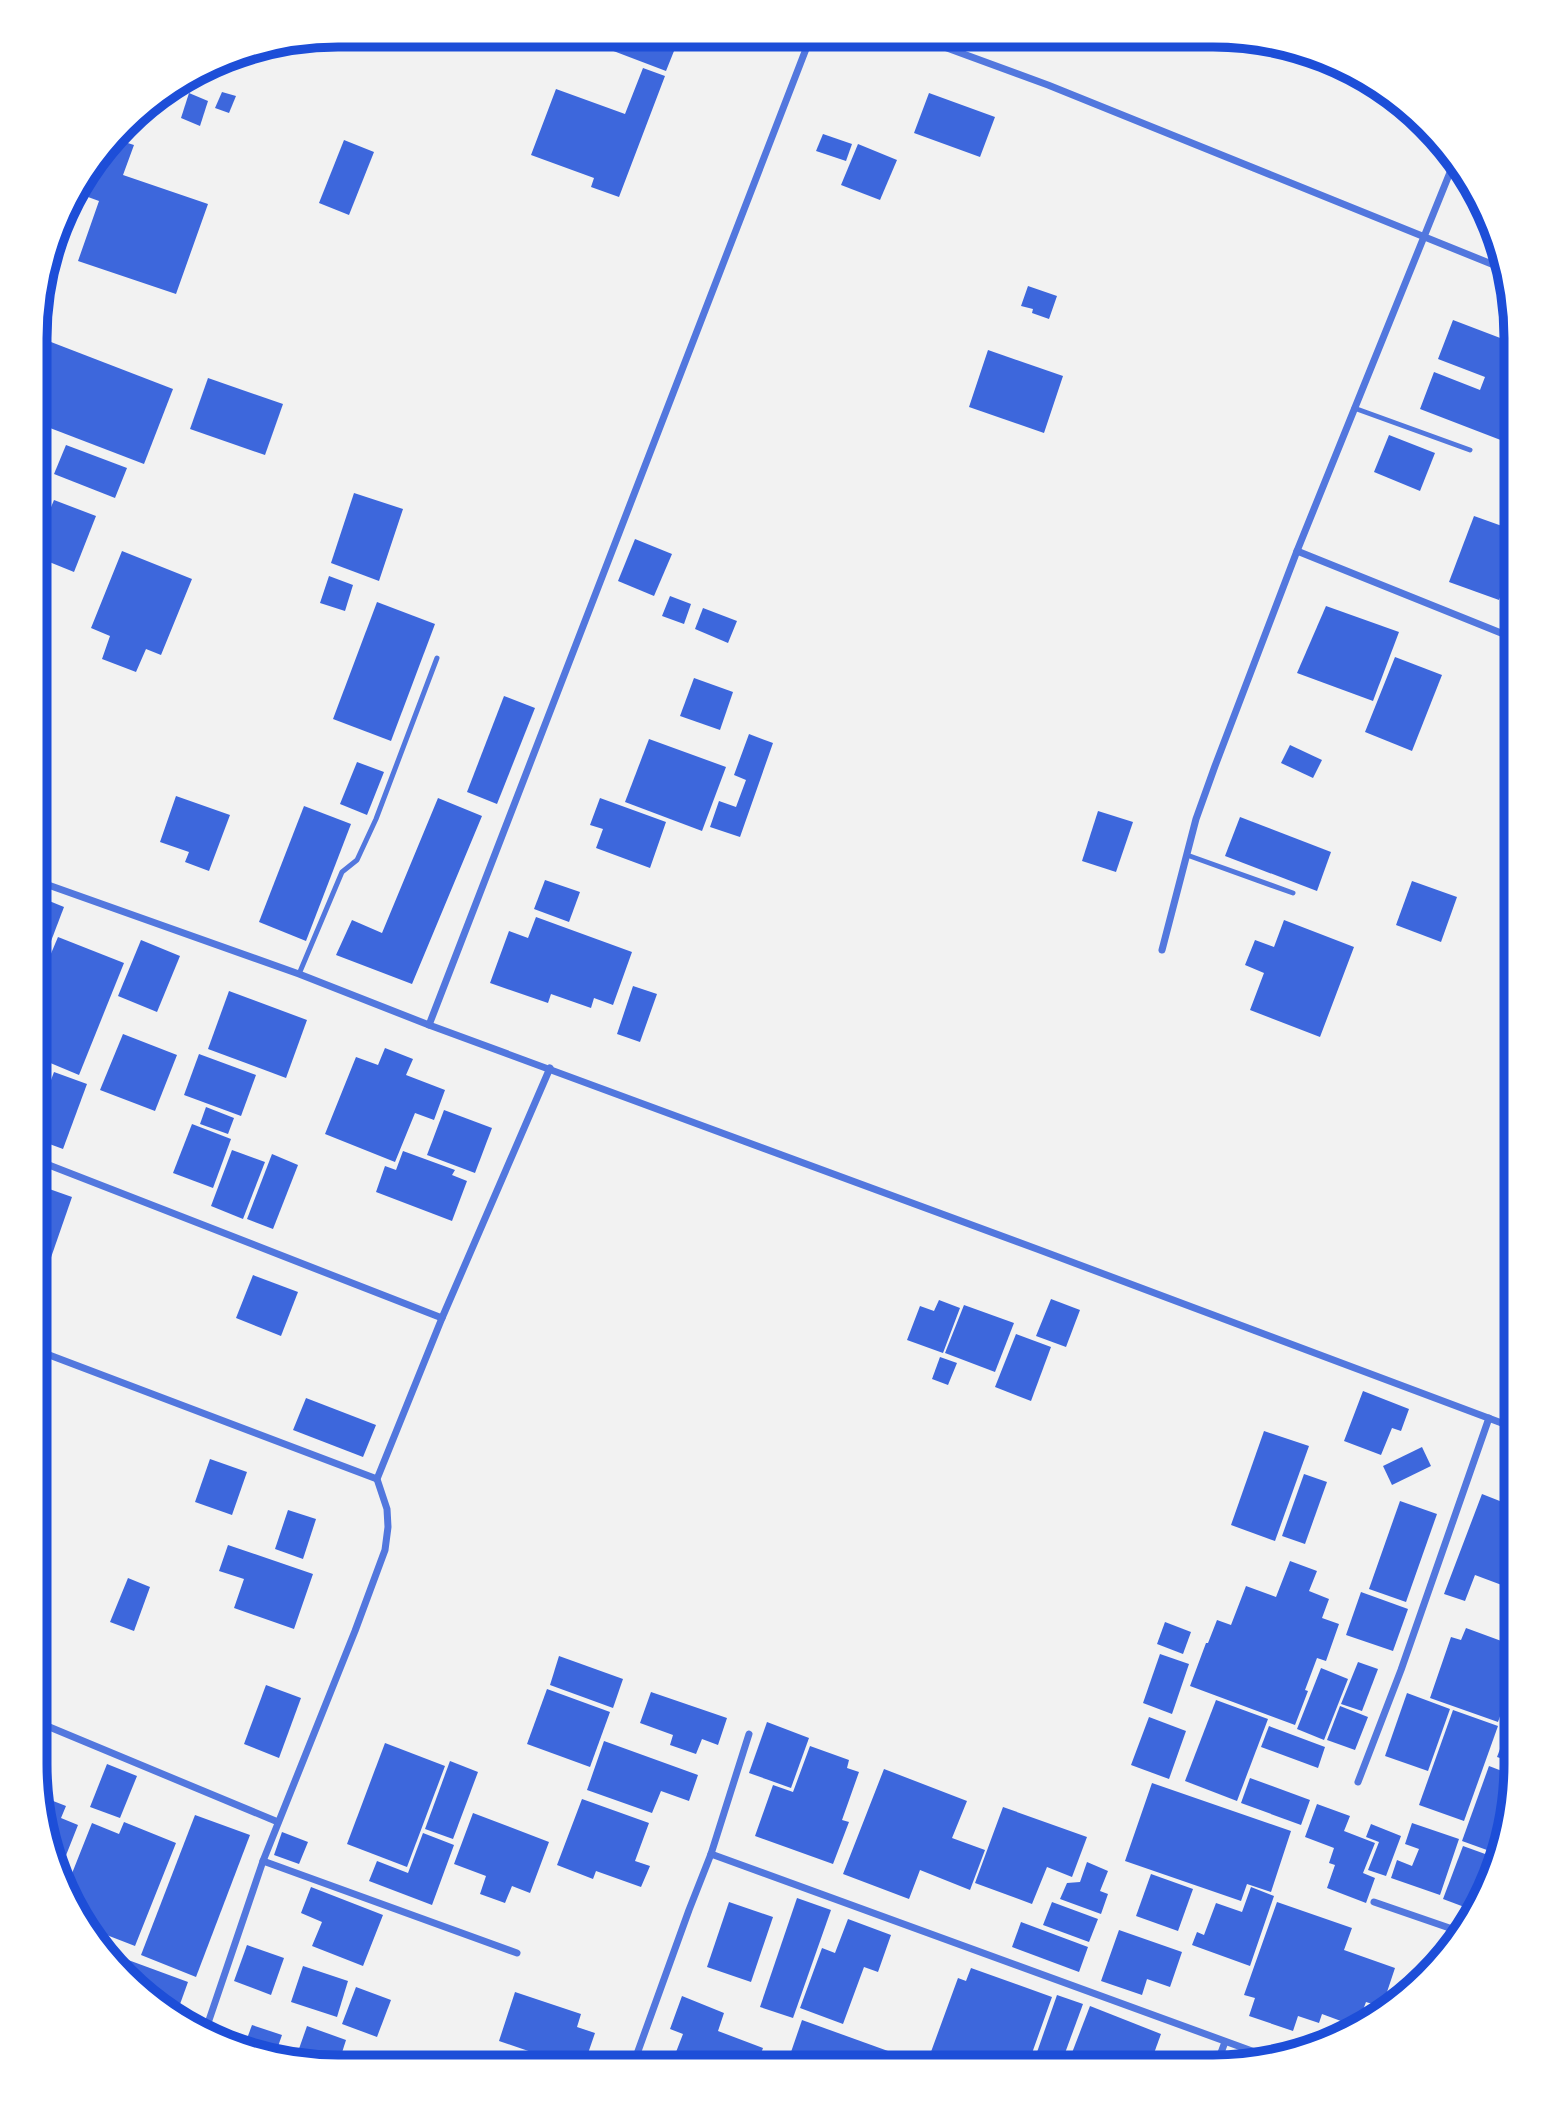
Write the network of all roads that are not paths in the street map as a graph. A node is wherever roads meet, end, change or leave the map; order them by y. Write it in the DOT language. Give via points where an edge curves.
graph roads {
  1 [pos="807,47"];
  2 [pos="944,47"];
  3 [pos="1451,171"];
  4 [pos="1425,236"];
  5 [pos="1494,265"];
  6 [pos="1354,408"];
  7 [pos="1470,450"];
  8 [pos="1297,551"];
  9 [pos="1504,634"];
  10 [pos="437,658"];
  11 [pos="1187,855"];
  12 [pos="47,885"];
  13 [pos="1293,893"];
  14 [pos="1162,950"];
  15 [pos="299,975"];
  16 [pos="429,1025"];
  17 [pos="550,1068"];
  18 [pos="47,1164"];
  19 [pos="442,1318"];
  20 [pos="47,1354"];
  21 [pos="1489,1418"];
  22 [pos="1504,1424"];
  23 [pos="377,1479"];
  24 [pos="47,1726"];
  25 [pos="749,1734"];
  26 [pos="1358,1782"];
  27 [pos="278,1822"];
  28 [pos="711,1854"];
  29 [pos="263,1861"];
  30 [pos="1374,1902"];
  31 [pos="1452,1929"];
  32 [pos="517,1953"];
  33 [pos="208,2024"];
  34 [pos="1225,2042"];
  35 [pos="1253,2052"];
  36 [pos="637,2055"];
  37 [pos="1220,2055"];
  1 -- 16 [label="street"];
  2 -- 4 [label="street"];
  3 -- 4 [label="street"];
  4 -- 5 [label="street"];
  4 -- 6 [label="street"];
  6 -- 7 [label="lane"];
  6 -- 8 [label="street"];
  8 -- 9 [label="street"];
  8 -- 11 [label="street" via="1203,798"];
  10 -- 15 [label="lane" via="376,819 357,860 342,872"];
  11 -- 13 [label="lane"];
  11 -- 14 [label="street"];
  12 -- 15 [label="street"];
  15 -- 16 [label="street"];
  16 -- 17 [label="street"];
  17 -- 19 [label="street"];
  17 -- 21 [label="street"];
  18 -- 19 [label="street"];
  19 -- 23 [label="street"];
  20 -- 23 [label="street"];
  21 -- 22 [label="street"];
  21 -- 26 [label="street"];
  23 -- 27 [label="street" via="387,1508 385,1550"];
  24 -- 27 [label="street"];
  25 -- 28 [label="street"];
  27 -- 29 [label="street"];
  28 -- 34 [label="street"];
  28 -- 36 [label="street"];
  29 -- 32 [label="street"];
  29 -- 33 [label="street"];
  30 -- 31 [label="street"];
  34 -- 35 [label="street"];
  34 -- 37 [label="street"];
}
